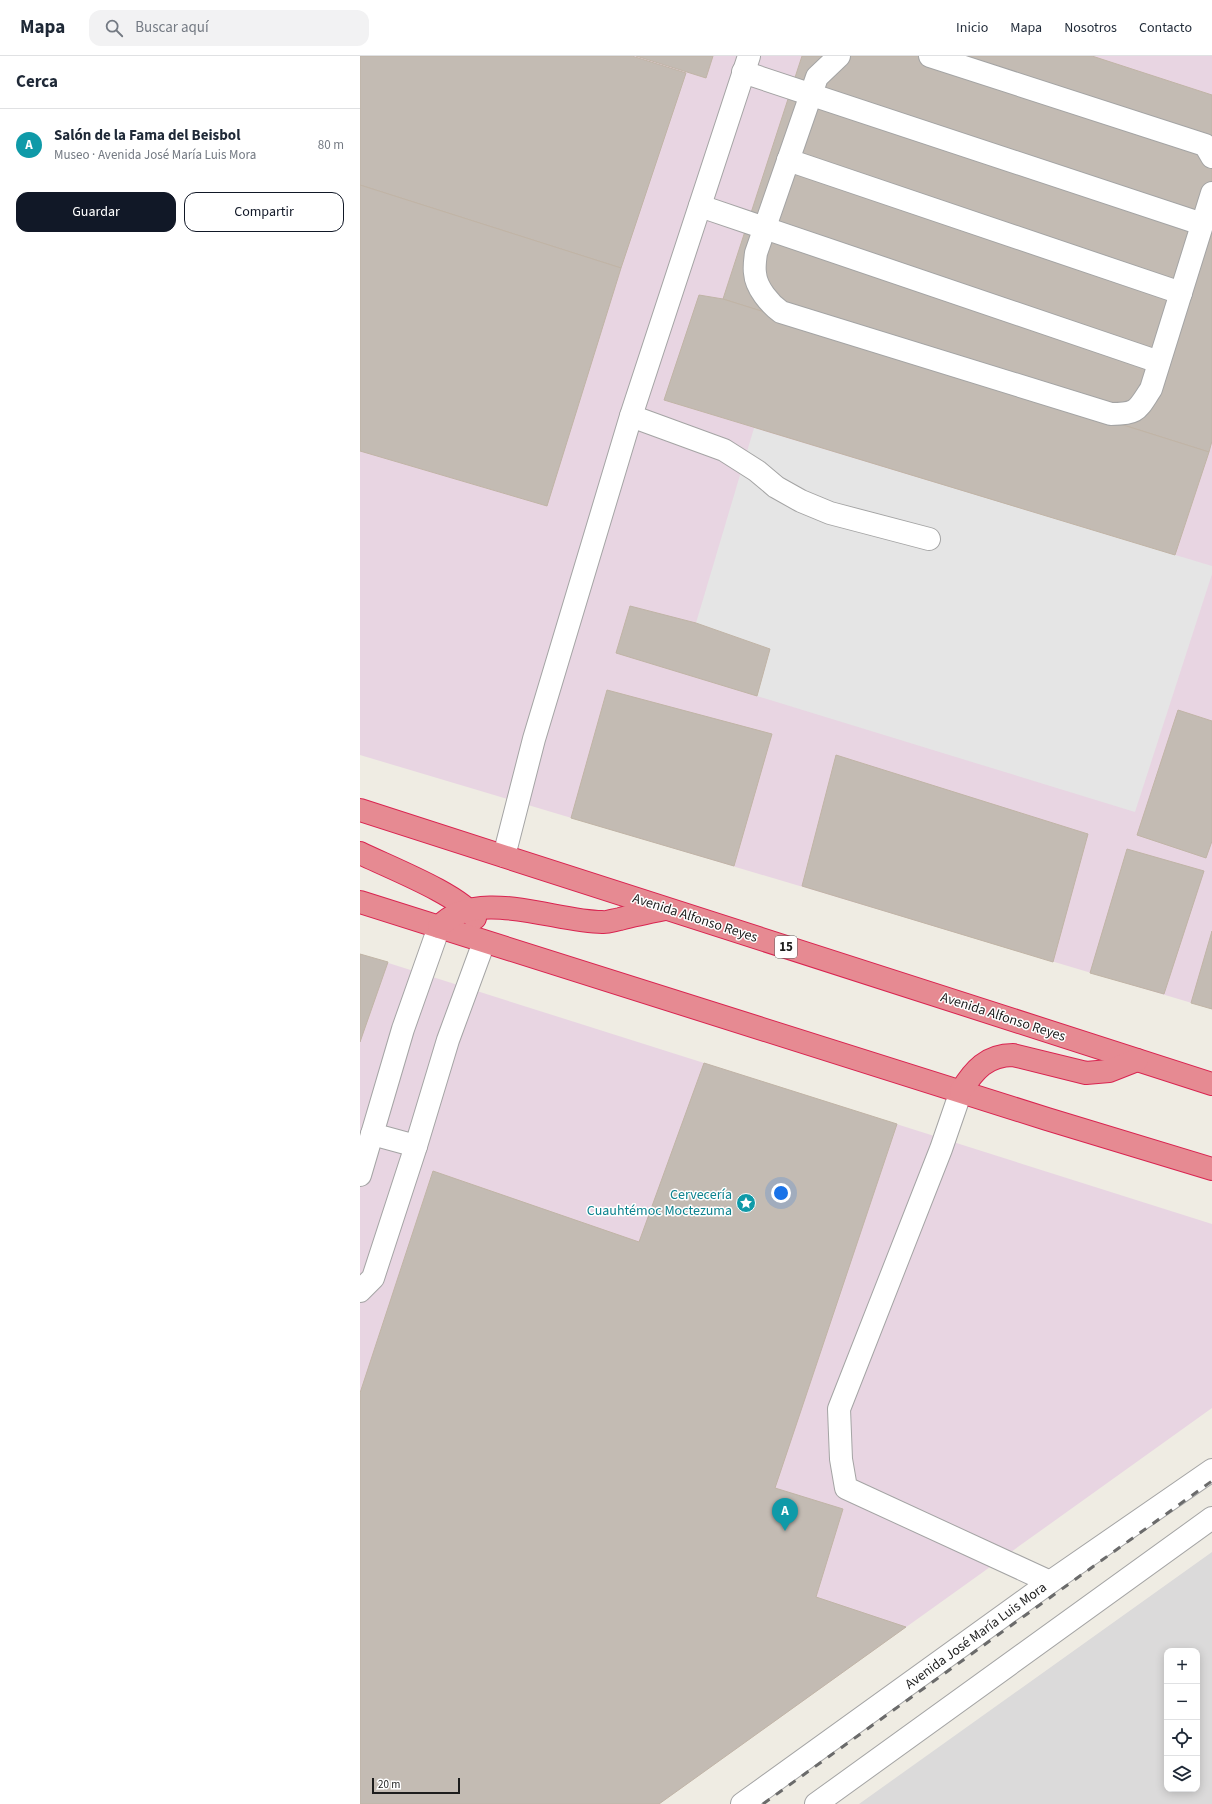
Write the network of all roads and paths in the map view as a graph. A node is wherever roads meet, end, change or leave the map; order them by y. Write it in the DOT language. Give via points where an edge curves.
graph roads {
  1 [pos="839,56"];
  2 [pos="930,56"];
  3 [pos="746,64"];
  4 [pos="811,95"];
  5 [pos="1212,157"];
  6 [pos="788,160"];
  7 [pos="1212,193"];
  8 [pos="700,206"];
  9 [pos="1202,224"];
  10 [pos="764,227"];
  11 [pos="1181,293"];
  12 [pos="1159,362"];
  13 [pos="631,416"];
  14 [pos="929,539"];
  15 [pos="360,810"];
  16 [pos="360,853"];
  17 [pos="504,856"];
  18 [pos="360,902"];
  19 [pos="666,908"];
  20 [pos="469,911"];
  21 [pos="439,927"];
  22 [pos="484,942"];
  23 [pos="1137,1060"];
  24 [pos="1212,1084"];
  25 [pos="961,1091"];
  26 [pos="372,1134"];
  27 [pos="416,1146"];
  28 [pos="1212,1169"];
  29 [pos="360,1175"];
  30 [pos="364,1281"];
  31 [pos="1212,1470"];
  32 [pos="1212,1518"];
  33 [pos="1050,1582"];
  34 [pos="742,1804"];
  35 [pos="816,1804"];
  1 -- 4 [label="street" via="817,77"];
  2 -- 5 [label="street" via="1205,145"];
  3 -- 4 [label="street"];
  3 -- 8 [label="street"];
  4 -- 6 [label="street"];
  4 -- 9 [label="street"];
  6 -- 10 [label="street"];
  6 -- 11 [label="street"];
  7 -- 9 [label="street"];
  8 -- 10 [label="street"];
  8 -- 13 [label="street"];
  9 -- 11 [label="street"];
  10 -- 12 [label="street"];
  10 -- 12 [label="street" via="756,253 754,274 765,297 782,312 1111,414 1137,410 1151,389"];
  11 -- 12 [label="street"];
  13 -- 14 [label="street" via="724,450 757,471 776,487 830,513"];
  13 -- 17 [label="street" via="534,739"];
  15 -- 17 [label="highway, Avenida Alfonso Reyes / 15"];
  16 -- 20 [label="highway" via="420,881"];
  17 -- 19 [label="highway, Avenida Alfonso Reyes / 15"];
  18 -- 21 [label="highway"];
  19 -- 20 [label="highway" via="603,923 506,908"];
  19 -- 23 [label="highway, Avenida Alfonso Reyes / 15"];
  20 -- 21 [label="highway" via="454,915"];
  20 -- 22 [label="highway" via="481,930"];
  21 -- 22 [label="highway"];
  21 -- 26 [label="street" via="403,1030"];
  22 -- 25 [label="highway"];
  22 -- 27 [label="street" via="448,1040"];
  23 -- 24 [label="highway, Avenida Alfonso Reyes / 15"];
  23 -- 25 [label="highway" via="1109,1071 1086,1073 1013,1055 1002,1055 983,1064 973,1073"];
  25 -- 28 [label="highway"];
  25 -- 33 [label="street" via="941,1149 839,1409 841,1459 846,1488"];
  26 -- 27 [label="street"];
  26 -- 29 [label="street"];
  27 -- 30 [label="street"];
  31 -- 33 [label="street, Avenida José María Luis Mora"];
  32 -- 35 [label="street"];
  33 -- 34 [label="street, Avenida José María Luis Mora"];
}
